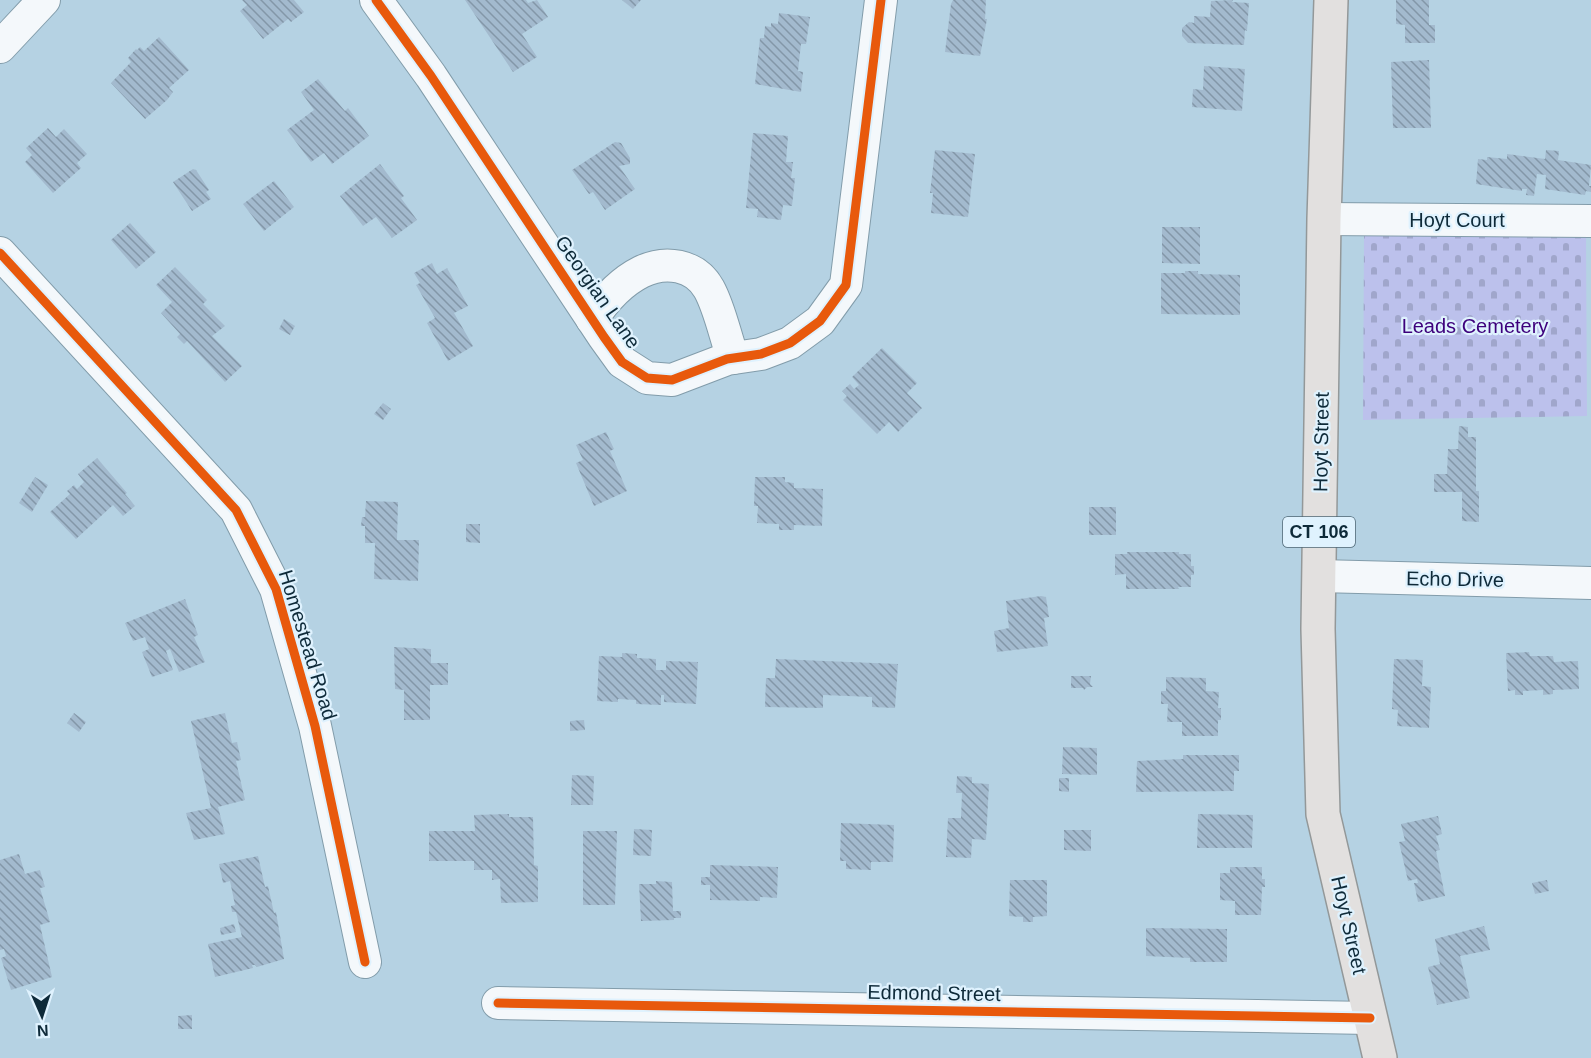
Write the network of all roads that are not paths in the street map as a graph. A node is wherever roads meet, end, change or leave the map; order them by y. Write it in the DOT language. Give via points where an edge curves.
graph roads {
  1 [pos="44,0"];
  2 [pos="376,0"];
  3 [pos="881,0"];
  4 [pos="1331,0"];
  5 [pos="0,47"];
  6 [pos="1324,219"];
  7 [pos="1591,221"];
  8 [pos="0,253"];
  9 [pos="592,319"];
  10 [pos="733,358"];
  11 [pos="1319,576"];
  12 [pos="1591,583"];
  13 [pos="365,962"];
  14 [pos="498,1003"];
  15 [pos="1370,1018"];
  16 [pos="1380,1058"];
  1 -- 5 [label="street"];
  2 -- 9 [label="street, Georgian Lane"];
  3 -- 10 [label="street, Georgian Lane" via="846,285 820,321 790,342 761,354"];
  4 -- 6 [label="main road, Hoyt Street / CT 106"];
  6 -- 7 [label="street, Hoyt Court"];
  6 -- 11 [label="main road, Hoyt Street / CT 106"];
  8 -- 13 [label="street, Homestead Road" via="236,510 276,589 296,658 315,726"];
  9 -- 10 [label="street, Georgian Lane" via="622,362 647,378 672,380"];
  9 -- 10 [label="street, Georgian Lane" via="602,303 640,272 674,264 698,275 709,288"];
  11 -- 12 [label="street, Echo Drive"];
  11 -- 15 [label="main road, Hoyt Street / CT 106" via="1323,814"];
  14 -- 15 [label="street, Edmond Street"];
  15 -- 16 [label="main road, Hoyt Street / CT 106"];
}
